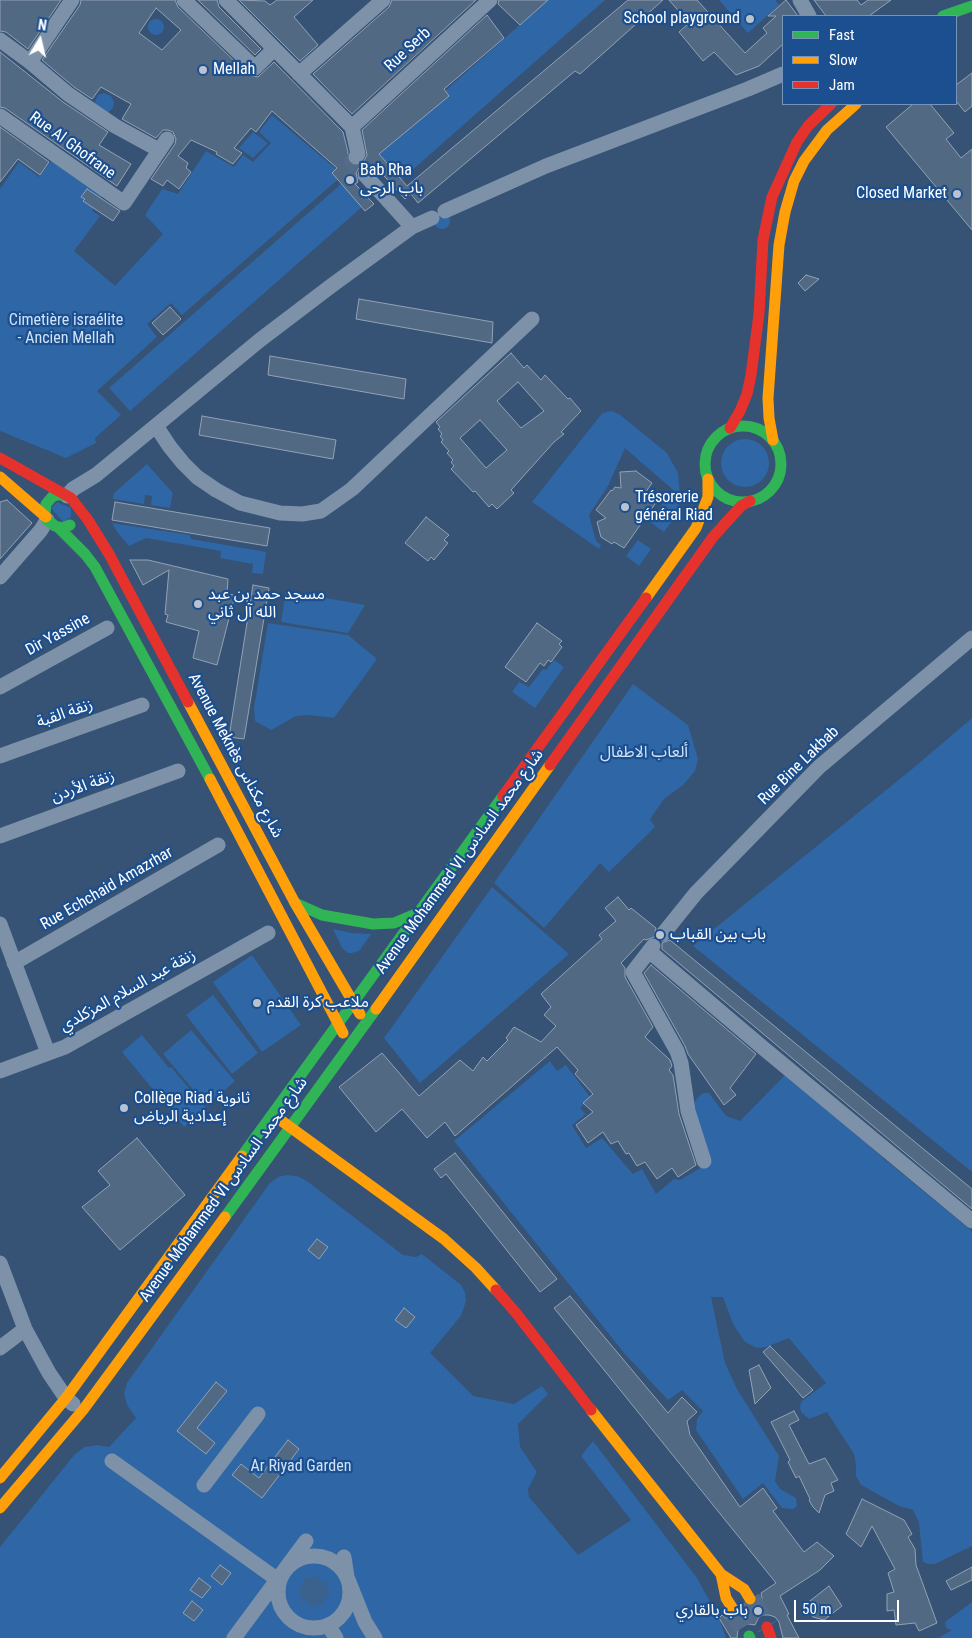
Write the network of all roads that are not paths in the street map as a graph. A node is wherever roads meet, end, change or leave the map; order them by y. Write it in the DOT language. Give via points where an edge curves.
graph roads {
  1 [pos="72,0"];
  2 [pos="184,0"];
  3 [pos="383,0"];
  4 [pos="490,0"];
  5 [pos="800,0"];
  6 [pos="234,2"];
  7 [pos="972,6"];
  8 [pos="808,15"];
  9 [pos="946,15"];
  10 [pos="0,40"];
  11 [pos="274,49"];
  12 [pos="30,62"];
  13 [pos="299,74"];
  14 [pos="782,74"];
  15 [pos="830,105"];
  16 [pos="855,105"];
  17 [pos="0,116"];
  18 [pos="352,128"];
  19 [pos="356,157"];
  20 [pos="365,175"];
  21 [pos="412,227"];
  22 [pos="532,319"];
  23 [pos="156,426"];
  24 [pos="730,428"];
  25 [pos="773,440"];
  26 [pos="0,458"];
  27 [pos="0,477"];
  28 [pos="708,479"];
  29 [pos="6,492"];
  30 [pos="71,500"];
  31 [pos="750,501"];
  32 [pos="49,524"];
  33 [pos="0,577"];
  34 [pos="107,628"];
  35 [pos="972,638"];
  36 [pos="0,687"];
  37 [pos="142,705"];
  38 [pos="0,756"];
  39 [pos="178,771"];
  40 [pos="0,836"];
  41 [pos="218,845"];
  42 [pos="296,903"];
  43 [pos="418,913"];
  44 [pos="0,924"];
  45 [pos="268,933"];
  46 [pos="663,934"];
  47 [pos="14,963"];
  48 [pos="341,983"];
  49 [pos="326,1000"];
  50 [pos="352,1002"];
  51 [pos="338,1022"];
  52 [pos="365,1022"];
  53 [pos="350,1045"];
  54 [pos="48,1053"];
  55 [pos="0,1071"];
  56 [pos="273,1114"];
  57 [pos="291,1128"];
  58 [pos="704,1161"];
  59 [pos="972,1221"];
  60 [pos="0,1263"];
  61 [pos="25,1329"];
  62 [pos="0,1348"];
  63 [pos="66,1398"];
  64 [pos="83,1410"];
  65 [pos="258,1414"];
  66 [pos="112,1461"];
  67 [pos="0,1478"];
  68 [pos="204,1486"];
  69 [pos="0,1508"];
  70 [pos="306,1541"];
  71 [pos="344,1557"];
  72 [pos="282,1574"];
  73 [pos="722,1574"];
  74 [pos="346,1577"];
  75 [pos="750,1599"];
  76 [pos="733,1609"];
  77 [pos="327,1630"];
  78 [pos="234,1638"];
  79 [pos="299,1638"];
  80 [pos="375,1638"];
  1 -- 12 [label="street"];
  2 -- 11 [label="street" via="255,68"];
  3 -- 13 [label="street"];
  4 -- 18 [label="street, Rue Serb"];
  5 -- 8 [label="street"];
  6 -- 11 [label="street"];
  7 -- 9 [label="main road"];
  10 -- 12 [label="street"];
  11 -- 13 [label="street"];
  12 -- 17 [label="street, Rue Al Ghofrane" via="107,121 163,145 124,203"];
  13 -- 18 [label="street"];
  14 -- 21 [label="street" via="546,166"];
  15 -- 24 [label="main road" via="797,142 772,197 763,240 759,314 751,375 747,394"];
  16 -- 25 [label="main road" via="827,130 804,161 785,212 779,245 768,398"];
  18 -- 19 [label="street"];
  20 -- 21 [label="street"];
  21 -- 23 [label="street" via="260,340"];
  22 -- 23 [label="street" via="352,489 321,511 280,513 240,503 197,477"];
  23 -- 30 [label="street"];
  24 -- 25 [label="main road" via="753,427"];
  24 -- 28 [label="main road" via="716,437 708,448 705,460"];
  25 -- 31 [label="main road" via="780,456 780,474 769,492"];
  26 -- 30 [label="main road, Avenue Meknès شارع مكناس"];
  27 -- 29 [label="main road, Avenue Meknès شارع مكناس"];
  28 -- 31 [label="main road" via="725,497"];
  28 -- 43 [label="main road, Avenue Mohammed VI شارع محمد السادس" via="708,497 696,528"];
  29 -- 32 [label="main road, Avenue Meknès شارع مكناس"];
  30 -- 32 [label="main road" via="56,495 49,500 45,508"];
  30 -- 32 [label="main road" via="77,514 74,522 66,527"];
  30 -- 42 [label="main road, Avenue Meknès شارع مكناس" via="109,554"];
  31 -- 52 [label="main road, Avenue Mohammed VI شارع محمد السادس" via="741,506 713,537"];
  32 -- 33 [label="street"];
  32 -- 49 [label="main road, Avenue Meknès شارع مكناس" via="85,554 95,567"];
  34 -- 36 [label="street, Dir Yassine"];
  35 -- 46 [label="street, Rue Bine Lakbab" via="819,767 696,893"];
  37 -- 38 [label="street, زنقة القبة"];
  39 -- 40 [label="street, زنقة الأردن"];
  41 -- 47 [label="street, Rue Echchaid Amazrhar"];
  42 -- 43 [label="main road" via="322,915 372,924 394,923"];
  42 -- 48 [label="main road, Avenue Meknès شارع مكناس"];
  43 -- 50 [label="main road, Avenue Mohammed VI شارع محمد السادس"];
  44 -- 47 [label="street"];
  45 -- 54 [label="street, زنقة عبد السلام المزكلدي" via="65,1047"];
  47 -- 54 [label="street"];
  48 -- 49 [label="street"];
  48 -- 50 [label="main road, Avenue Meknès شارع مكناس"];
  49 -- 51 [label="main road, Avenue Meknès شارع مكناس"];
  50 -- 51 [label="main road, Avenue Mohammed VI شارع محمد السادس"];
  50 -- 52 [label="main road, Avenue Meknès شارع مكناس"];
  51 -- 53 [label="main road, Avenue Meknès شارع مكناس"];
  51 -- 56 [label="main road, Avenue Mohammed VI شارع محمد السادس"];
  52 -- 53 [label="main road, Avenue Mohammed VI شارع محمد السادس"];
  53 -- 57 [label="main road, Avenue Mohammed VI شارع محمد السادس"];
  54 -- 55 [label="street, زنقة عبد السلام المزكلدي"];
  56 -- 57 [label="main road"];
  56 -- 63 [label="main road, Avenue Mohammed VI شارع محمد السادس"];
  57 -- 64 [label="main road, Avenue Mohammed VI شارع محمد السادس"];
  57 -- 73 [label="main road" via="444,1239 476,1268 516,1313"];
  58 -- 59 [label="street" via="688,1111 682,1063 633,972 651,948 762,1047"];
  60 -- 61 [label="street"];
  61 -- 62 [label="street"];
  61 -- 63 [label="street"];
  63 -- 64 [label="street"];
  63 -- 67 [label="main road, Avenue Mohammed VI شارع محمد السادس"];
  64 -- 69 [label="main road, Avenue Mohammed VI شارع محمد السادس"];
  65 -- 68 [label="street"];
  66 -- 72 [label="street"];
  70 -- 72 [label="street"];
  71 -- 74 [label="street"];
  72 -- 74 [label="street" via="296,1560 308,1556 331,1560"];
  72 -- 77 [label="street" via="278,1590 285,1614 306,1627"];
  72 -- 78 [label="street"];
  73 -- 75 [label="main road" via="744,1589"];
  73 -- 76 [label="main road" via="726,1598"];
  74 -- 77 [label="street" via="349,1599"];
  74 -- 80 [label="street"];
  77 -- 79 [label="street"];
}
